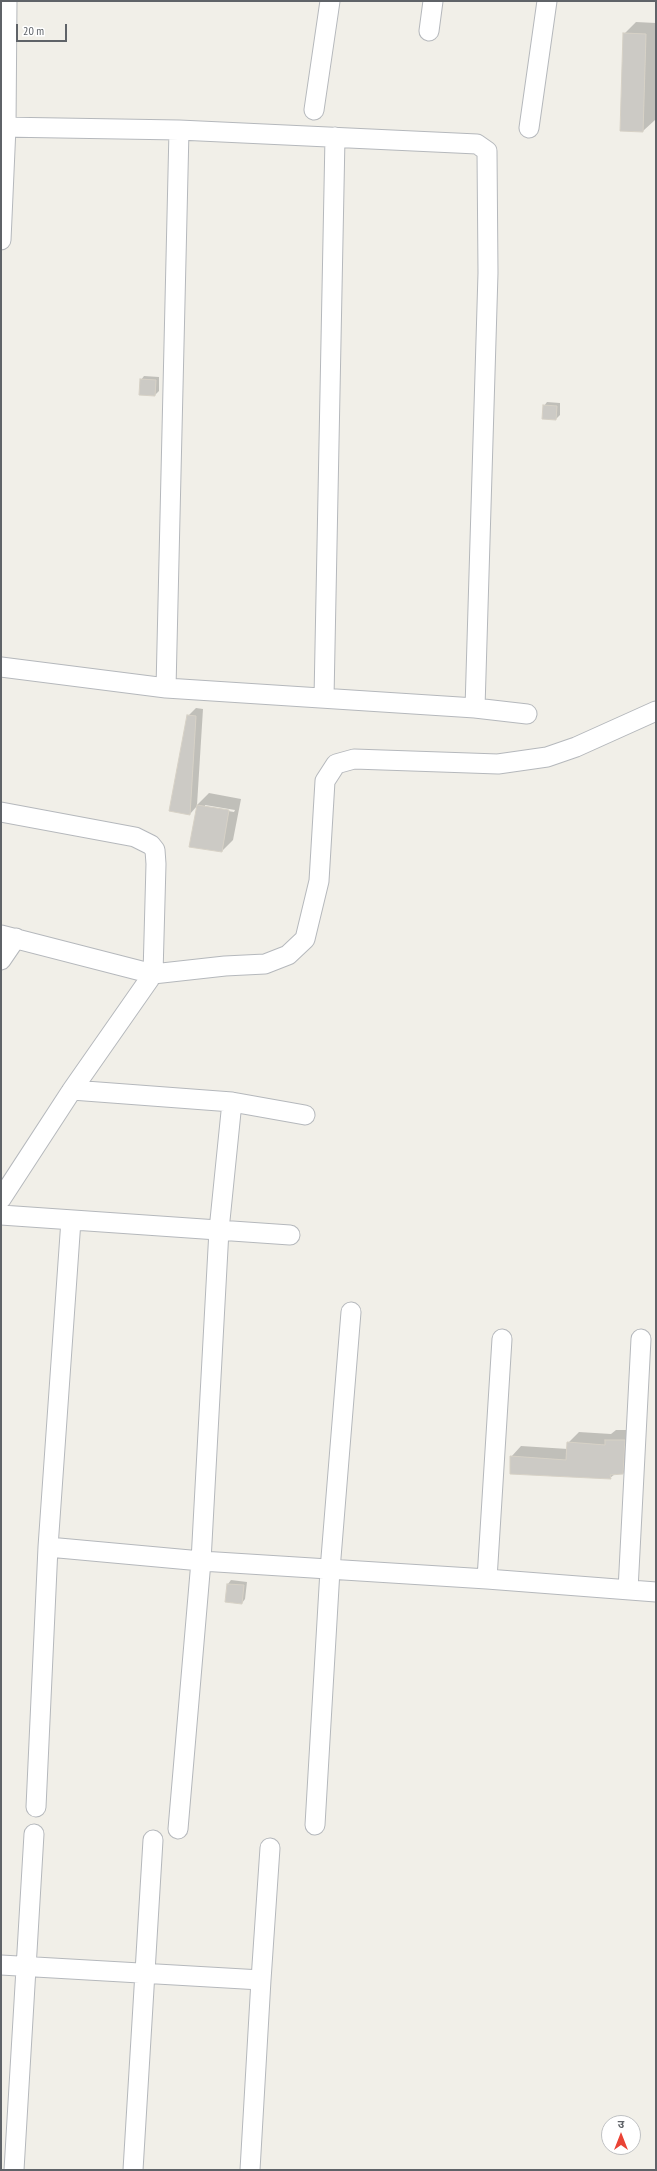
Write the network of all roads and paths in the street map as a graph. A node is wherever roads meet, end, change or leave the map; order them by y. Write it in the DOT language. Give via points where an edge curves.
graph roads {
  1 [pos="7,1"];
  2 [pos="330,1"];
  3 [pos="433,1"];
  4 [pos="547,1"];
  5 [pos="429,31"];
  6 [pos="314,110"];
  7 [pos="3,127"];
  8 [pos="529,128"];
  9 [pos="179,130"];
  10 [pos="335,137"];
  11 [pos="2,171"];
  12 [pos="1,240"];
  13 [pos="1,667"];
  14 [pos="166,688"];
  15 [pos="324,698"];
  16 [pos="475,708"];
  17 [pos="656,711"];
  18 [pos="527,714"];
  19 [pos="1,812"];
  20 [pos="8,937"];
  21 [pos="1,960"];
  22 [pos="153,974"];
  23 [pos="72,1090"];
  24 [pos="232,1102"];
  25 [pos="305,1115"];
  26 [pos="1,1199"];
  27 [pos="1,1215"];
  28 [pos="71,1220"];
  29 [pos="219,1230"];
  30 [pos="290,1235"];
  31 [pos="351,1312"];
  32 [pos="502,1339"];
  33 [pos="642,1339"];
  34 [pos="48,1547"];
  35 [pos="201,1561"];
  36 [pos="330,1570"];
  37 [pos="487,1579"];
  38 [pos="628,1590"];
  39 [pos="656,1592"];
  40 [pos="36,1807"];
  41 [pos="315,1824"];
  42 [pos="178,1829"];
  43 [pos="34,1834"];
  44 [pos="153,1840"];
  45 [pos="270,1848"];
  46 [pos="1,1965"];
  47 [pos="26,1966"];
  48 [pos="146,1974"];
  49 [pos="261,1980"];
  50 [pos="14,2170"];
  51 [pos="133,2170"];
  52 [pos="250,2170"];
  1 -- 7 [label="street"];
  2 -- 6 [label="street"];
  3 -- 5 [label="street"];
  4 -- 8 [label="street"];
  7 -- 9 [label="street"];
  7 -- 11 [label="street"];
  9 -- 10 [label="street"];
  9 -- 14 [label="street"];
  10 -- 15 [label="street"];
  10 -- 16 [label="street" via="477,144 483,147 488,156 488,273"];
  11 -- 12 [label="street"];
  13 -- 14 [label="street"];
  14 -- 15 [label="street"];
  15 -- 16 [label="street"];
  16 -- 18 [label="street"];
  17 -- 22 [label="street" via="576,747 547,757 498,764 354,759 336,764 325,781 319,881 305,939 288,955 265,964"];
  19 -- 22 [label="street" via="135,837 151,845 155,850 156,864"];
  20 -- 21 [label="street"];
  20 -- 22 [label="street"];
  22 -- 23 [label="street"];
  23 -- 24 [label="street"];
  23 -- 26 [label="street"];
  24 -- 25 [label="street"];
  24 -- 29 [label="street"];
  27 -- 28 [label="street"];
  28 -- 29 [label="street"];
  28 -- 34 [label="street"];
  29 -- 30 [label="street"];
  29 -- 35 [label="street"];
  31 -- 36 [label="street"];
  32 -- 37 [label="street"];
  33 -- 38 [label="street"];
  34 -- 35 [label="street"];
  34 -- 40 [label="street"];
  35 -- 36 [label="street"];
  35 -- 42 [label="street"];
  36 -- 37 [label="street"];
  36 -- 41 [label="street"];
  37 -- 38 [label="street"];
  38 -- 39 [label="street"];
  43 -- 47 [label="street"];
  44 -- 48 [label="street"];
  45 -- 49 [label="street"];
  46 -- 47 [label="street"];
  47 -- 48 [label="street"];
  47 -- 50 [label="street"];
  48 -- 49 [label="street"];
  48 -- 51 [label="street"];
  49 -- 52 [label="street"];
}
